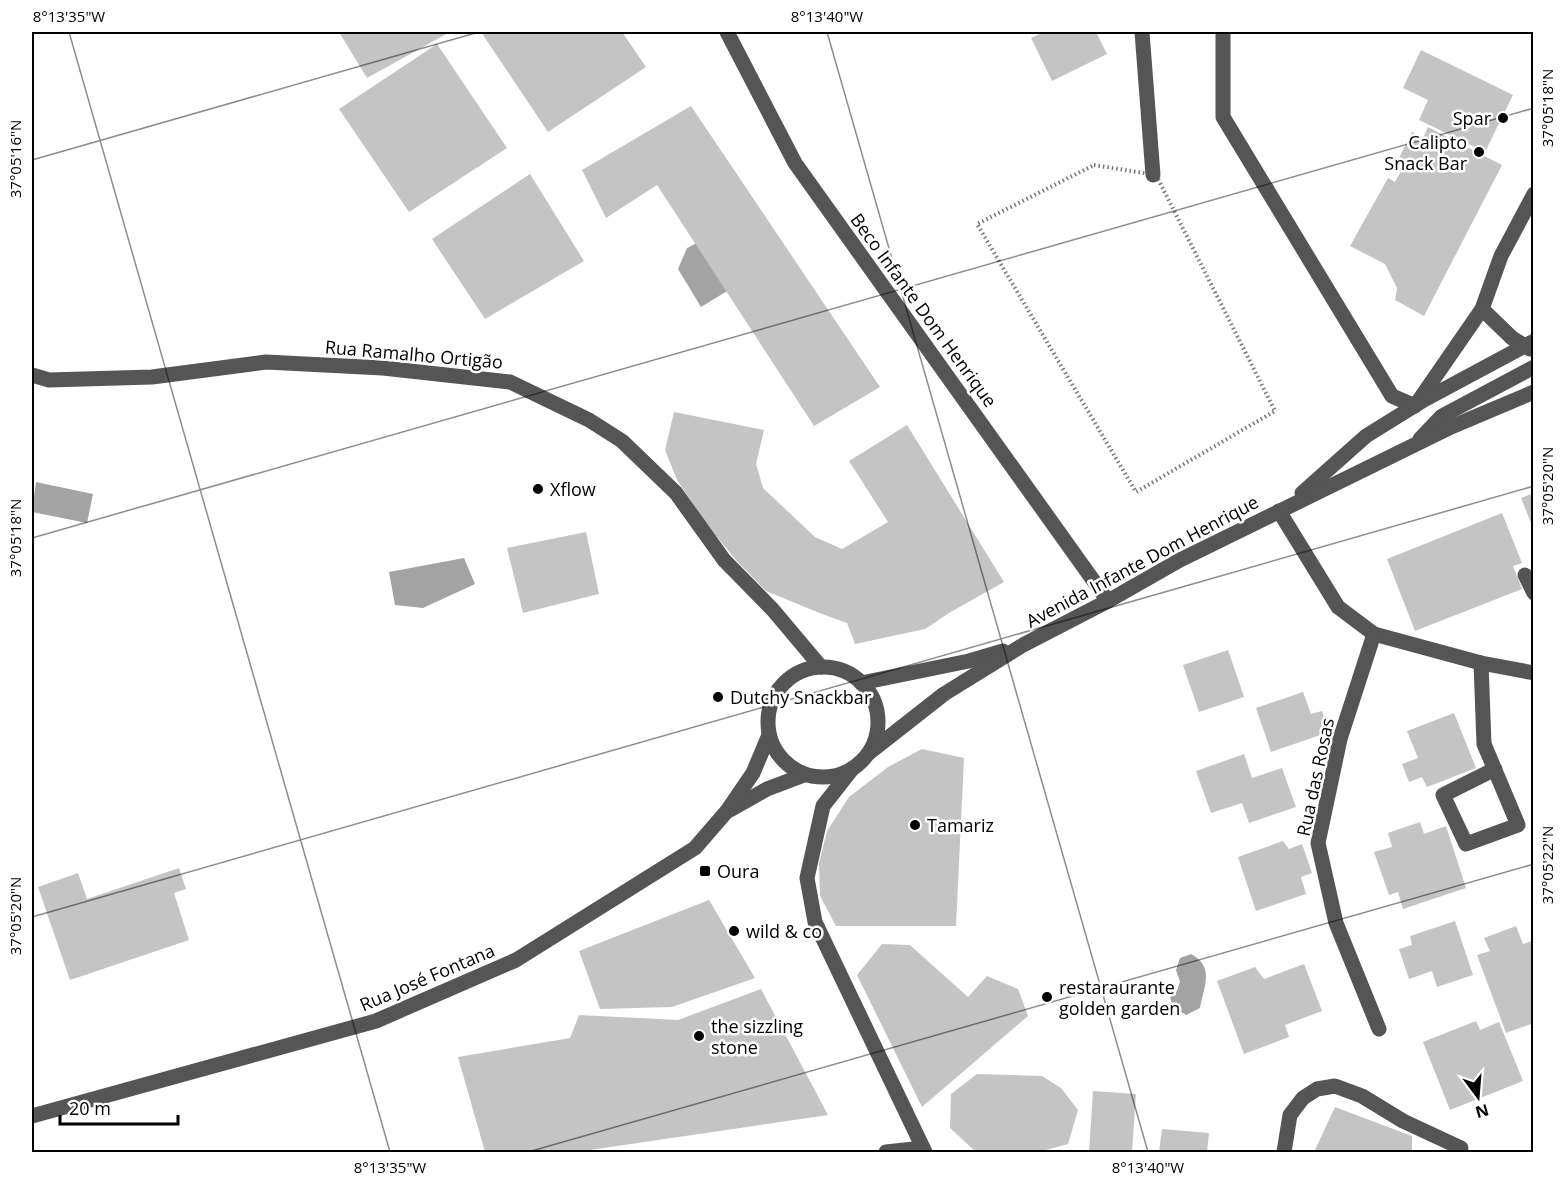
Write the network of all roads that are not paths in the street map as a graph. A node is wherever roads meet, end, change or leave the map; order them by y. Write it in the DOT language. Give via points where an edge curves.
graph roads {
  1 [pos="727,32"];
  2 [pos="1142,32"];
  3 [pos="1224,32"];
  4 [pos="1153,175"];
  5 [pos="1533,194"];
  6 [pos="1482,309"];
  7 [pos="1530,346"];
  8 [pos="1533,367"];
  9 [pos="32,375"];
  10 [pos="1533,392"];
  11 [pos="1415,406"];
  12 [pos="1414,445"];
  13 [pos="1279,511"];
  14 [pos="1525,575"];
  15 [pos="1533,593"];
  16 [pos="1108,601"];
  17 [pos="1374,634"];
  18 [pos="1023,645"];
  19 [pos="1481,663"];
  20 [pos="821,667"];
  21 [pos="1532,670"];
  22 [pos="861,683"];
  23 [pos="769,735"];
  24 [pos="870,752"];
  25 [pos="852,769"];
  26 [pos="1495,769"];
  27 [pos="804,775"];
  28 [pos="727,811"];
  29 [pos="1379,1029"];
  30 [pos="32,1116"];
  31 [pos="1461,1148"];
  32 [pos="924,1150"];
  33 [pos="886,1152"];
  34 [pos="1284,1152"];
  1 -- 16 [label="street, Beco Infante Dom Henrique" via="795,163"];
  2 -- 4 [label="street"];
  3 -- 11 [label="street" via="1223,117 1392,396"];
  5 -- 6 [label="street" via="1501,255"];
  6 -- 7 [label="street" via="1512,338"];
  6 -- 11 [label="street"];
  7 -- 11 [label="street, Avenida Infante Dom Henrique"];
  8 -- 12 [label="street" via="1442,416"];
  9 -- 20 [label="street, Rua Ramalho Ortigão" via="49,380 152,377 266,362 383,368 510,382 590,420 622,441 676,493 724,560"];
  10 -- 12 [label="street, Avenida Infante Dom Henrique"];
  11 -- 13 [label="street, Avenida Infante Dom Henrique" via="1366,436"];
  12 -- 13 [label="street, Avenida Infante Dom Henrique"];
  13 -- 16 [label="street, Avenida Infante Dom Henrique" via="1179,560"];
  13 -- 17 [label="street" via="1338,607"];
  14 -- 15 [label="street"];
  16 -- 18 [label="street, Avenida Infante Dom Henrique"];
  17 -- 19 [label="street"];
  17 -- 29 [label="street, Rua das Rosas" via="1340,739 1318,843 1336,922"];
  18 -- 22 [label="street, Avenida Infante Dom Henrique" via="969,661"];
  18 -- 24 [label="street, Avenida Infante Dom Henrique" via="944,694"];
  19 -- 21 [label="street"];
  19 -- 26 [label="street" via="1484,744"];
  20 -- 22 [label="street" via="836,668"];
  20 -- 23 [label="street" via="796,674 777,691 767,721"];
  22 -- 24 [label="street" via="873,698 878,716"];
  23 -- 27 [label="street" via="788,766"];
  23 -- 28 [label="street, Rua José Fontana" via="753,773"];
  24 -- 25 [label="street"];
  25 -- 27 [label="street" via="837,776"];
  25 -- 32 [label="street" via="823,806 807,878 815,922"];
  26 -- 26 [label="street" via="1443,795 1466,844 1518,825"];
  27 -- 28 [label="street, Rua José Fontana"];
  28 -- 30 [label="street, Rua José Fontana" via="695,848 516,960 376,1021"];
  31 -- 34 [label="street" via="1335,1086 1317,1089 1303,1098 1290,1115"];
  32 -- 33 [label="street"];
}
